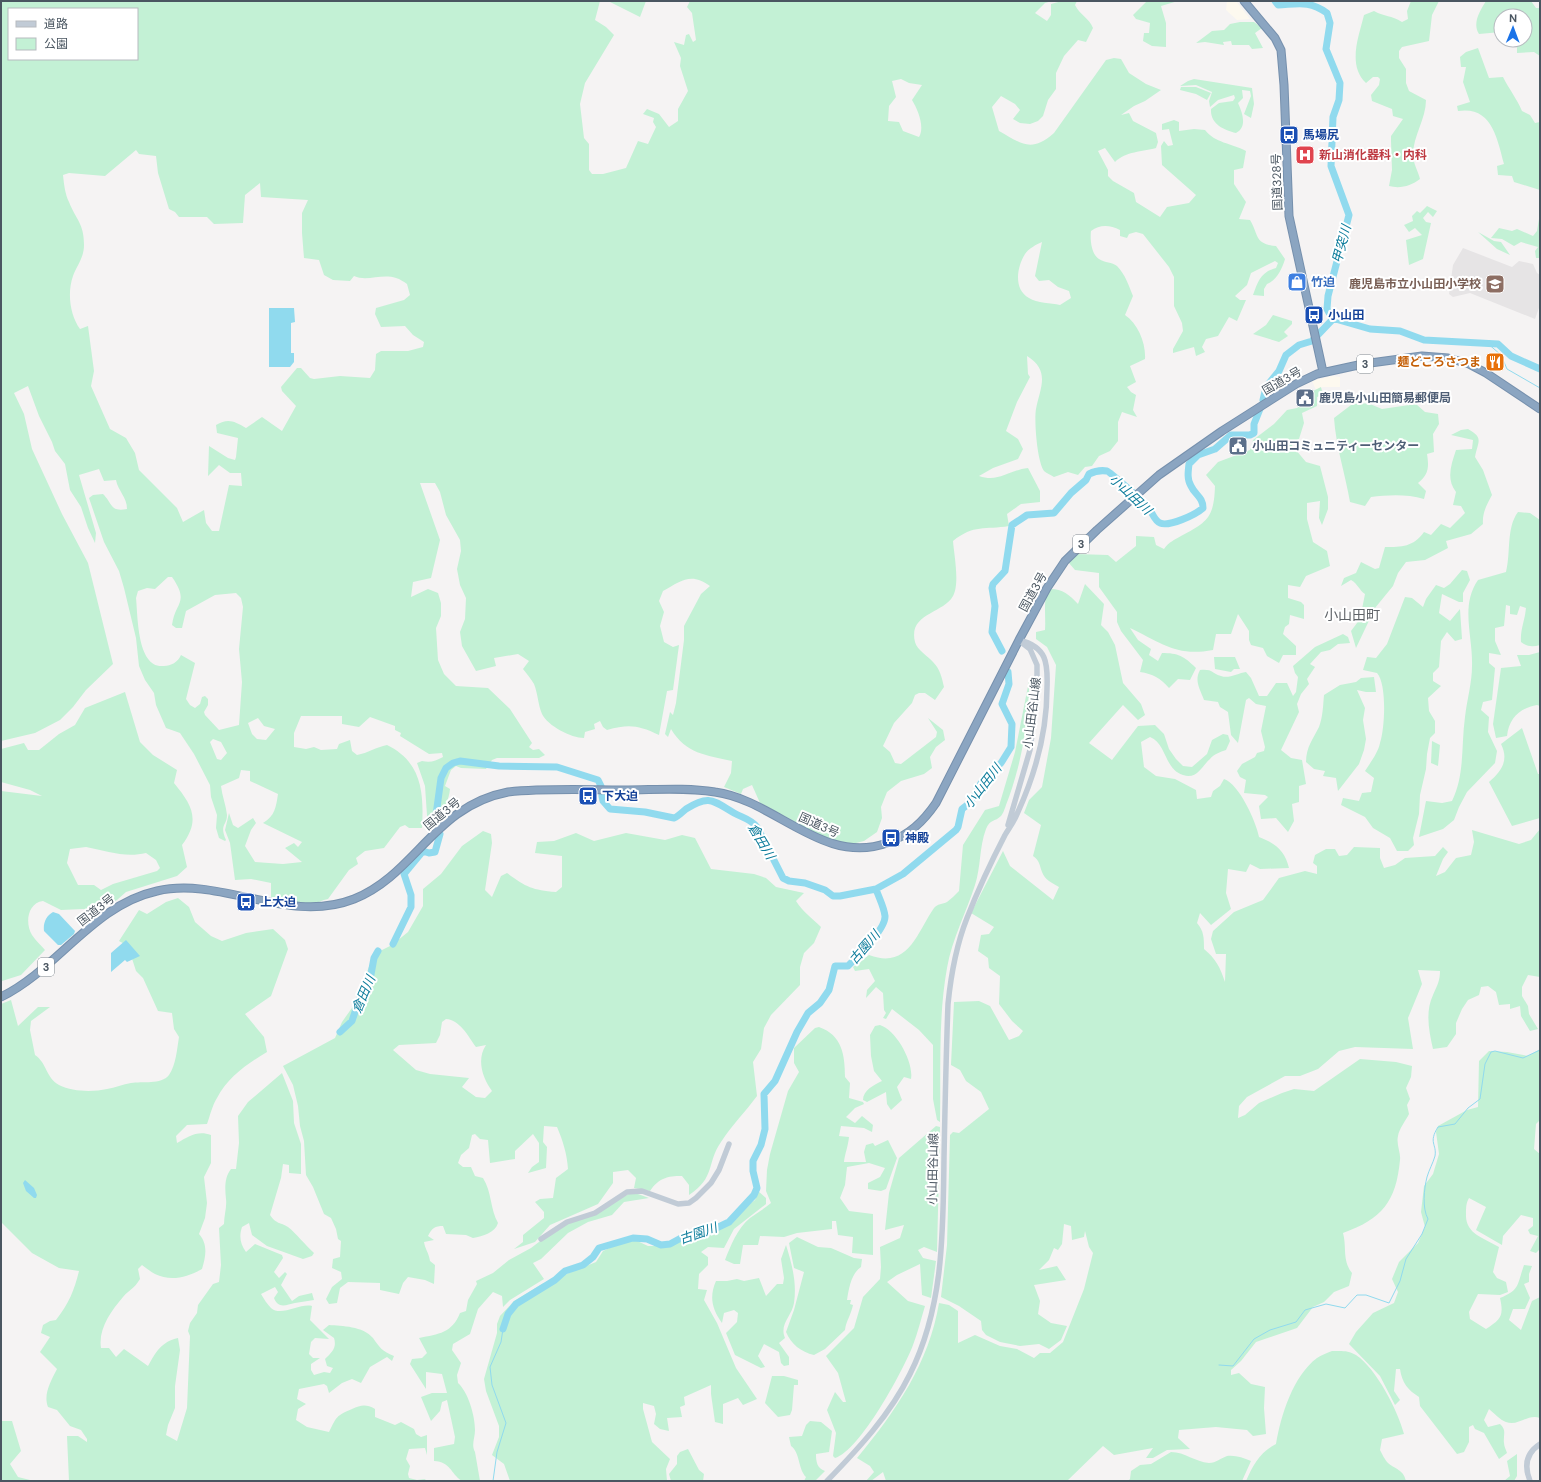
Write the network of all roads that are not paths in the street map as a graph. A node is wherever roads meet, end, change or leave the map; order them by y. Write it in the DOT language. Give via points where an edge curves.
graph roads {
  1 [pos="1244,1"];
  2 [pos="1323,372"];
  3 [pos="1540,409"];
  4 [pos="1019,640"];
  5 [pos="1006,834"];
  6 [pos="1,997"];
  7 [pos="729,1144"];
  8 [pos="541,1239"];
  9 [pos="1540,1444"];
  10 [pos="827,1481"];
  11 [pos="1530,1481"];
  1 -- 2 [label="highway, 国道328号" via="1275,38 1281,50 1285,90 1289,216"];
  2 -- 3 [label="highway, 国道3号 / 3" via="1407,357 1448,358 1469,364 1486,373"];
  2 -- 4 [label="highway, 国道3号 / 3" via="1296,384 1272,399 1172,464 1142,489 1065,561"];
  4 -- 5 [label="main road, 小山田谷山線" via="1030,649 1037,664 1037,695 1030,750"];
  4 -- 5 [label="main road, 小山田谷山線" via="1030,643 1044,656 1048,668 1047,696 1044,729 1035,770 1017,816"];
  4 -- 6 [label="highway, 国道3号 / 3" via="936,803 911,831 885,844 862,848 842,847 740,799 717,792 508,792 483,799 463,809 382,883 363,895 342,903 326,907 305,907 190,888 158,890 133,898 108,913 29,981"];
  5 -- 10 [label="main road, 小山田谷山線" via="967,917 950,981 942,1242 939,1281 931,1321 913,1367 892,1404 865,1440"];
  7 -- 8 [label="main road" via="711,1183 688,1203 678,1204 642,1192 627,1192 595,1213 567,1222"];
  9 -- 11 [label="main road" via="1533,1449 1527,1460 1526,1469"];
}
